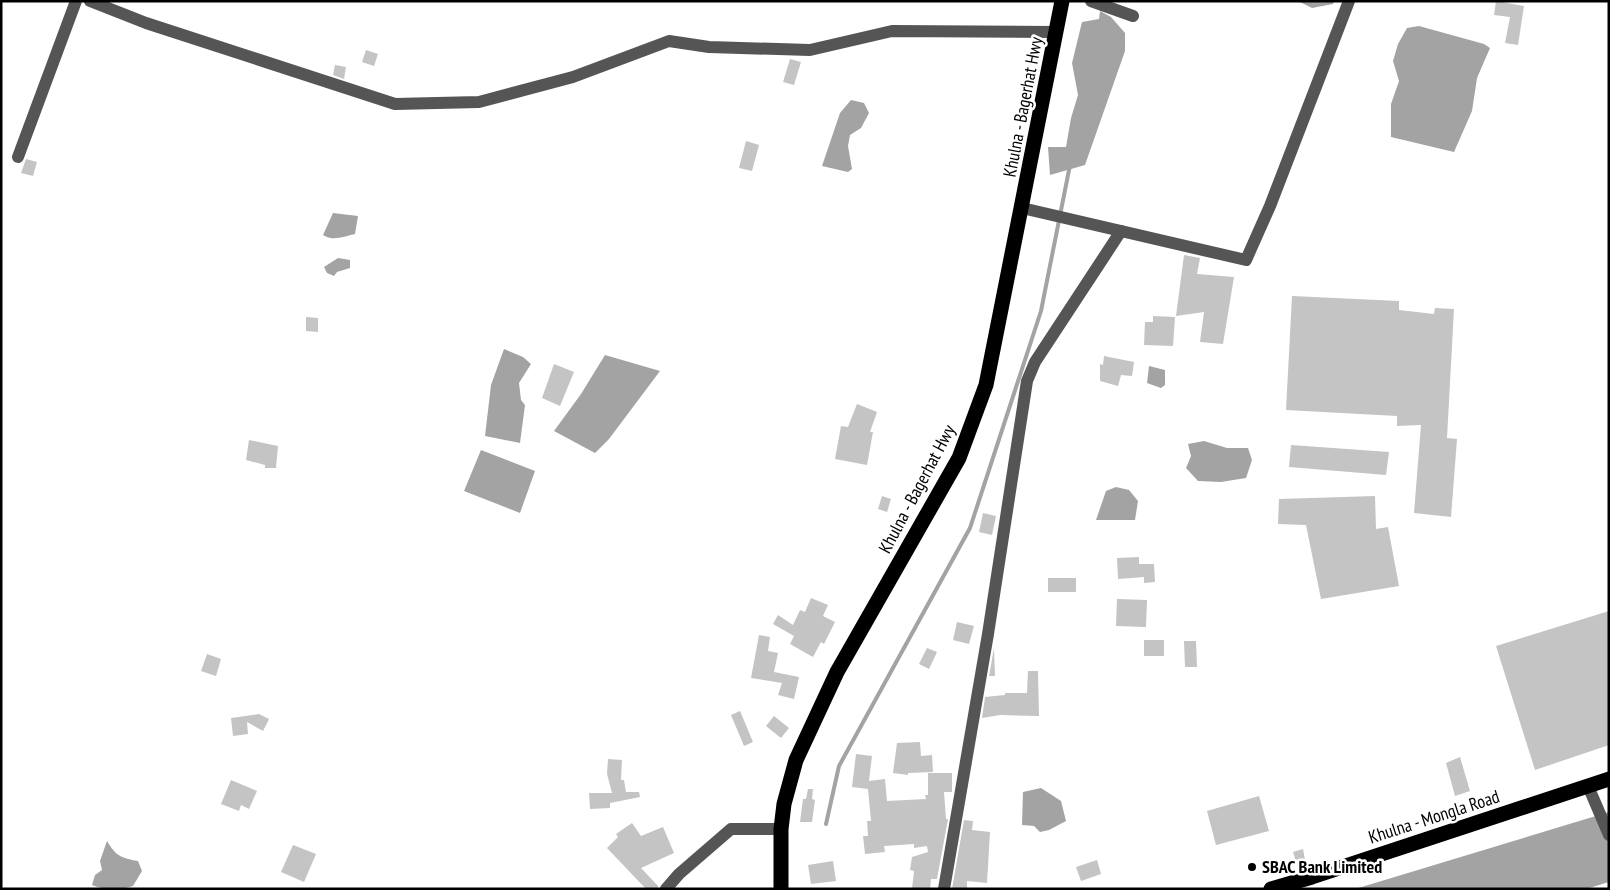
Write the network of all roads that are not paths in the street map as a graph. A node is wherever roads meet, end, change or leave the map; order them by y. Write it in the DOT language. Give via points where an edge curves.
graph roads {
  1 [pos="76,1"];
  2 [pos="90,1"];
  3 [pos="1062,1"];
  4 [pos="1091,1"];
  5 [pos="1349,1"];
  6 [pos="1132,16"];
  7 [pos="1056,32"];
  8 [pos="18,157"];
  9 [pos="1022,208"];
  10 [pos="1121,231"];
  11 [pos="1609,779"];
  12 [pos="1588,786"];
  13 [pos="781,829"];
  14 [pos="1609,835"];
  15 [pos="666,889"];
  16 [pos="781,889"];
  17 [pos="944,889"];
  18 [pos="1270,889"];
  1 -- 8 [label="street"];
  2 -- 7 [label="street" via="146,23 395,104 479,102 573,76 669,41 709,47 810,50 892,31"];
  3 -- 7 [label="highway, Khulna - Bagerhat Hwy"];
  4 -- 6 [label="street"];
  5 -- 10 [label="street" via="1246,260"];
  7 -- 9 [label="highway, Khulna - Bagerhat Hwy"];
  9 -- 10 [label="street"];
  9 -- 13 [label="highway, Khulna - Bagerhat Hwy" via="986,385 973,425 959,458 837,672 796,760"];
  10 -- 17 [label="street" via="1035,362 1027,381"];
  11 -- 12 [label="highway, Khulna - Mongla Road"];
  12 -- 14 [label="street"];
  12 -- 18 [label="highway, Khulna - Mongla Road"];
  13 -- 15 [label="street" via="731,828"];
  13 -- 16 [label="highway, Khulna - Bagerhat Hwy"];
}
